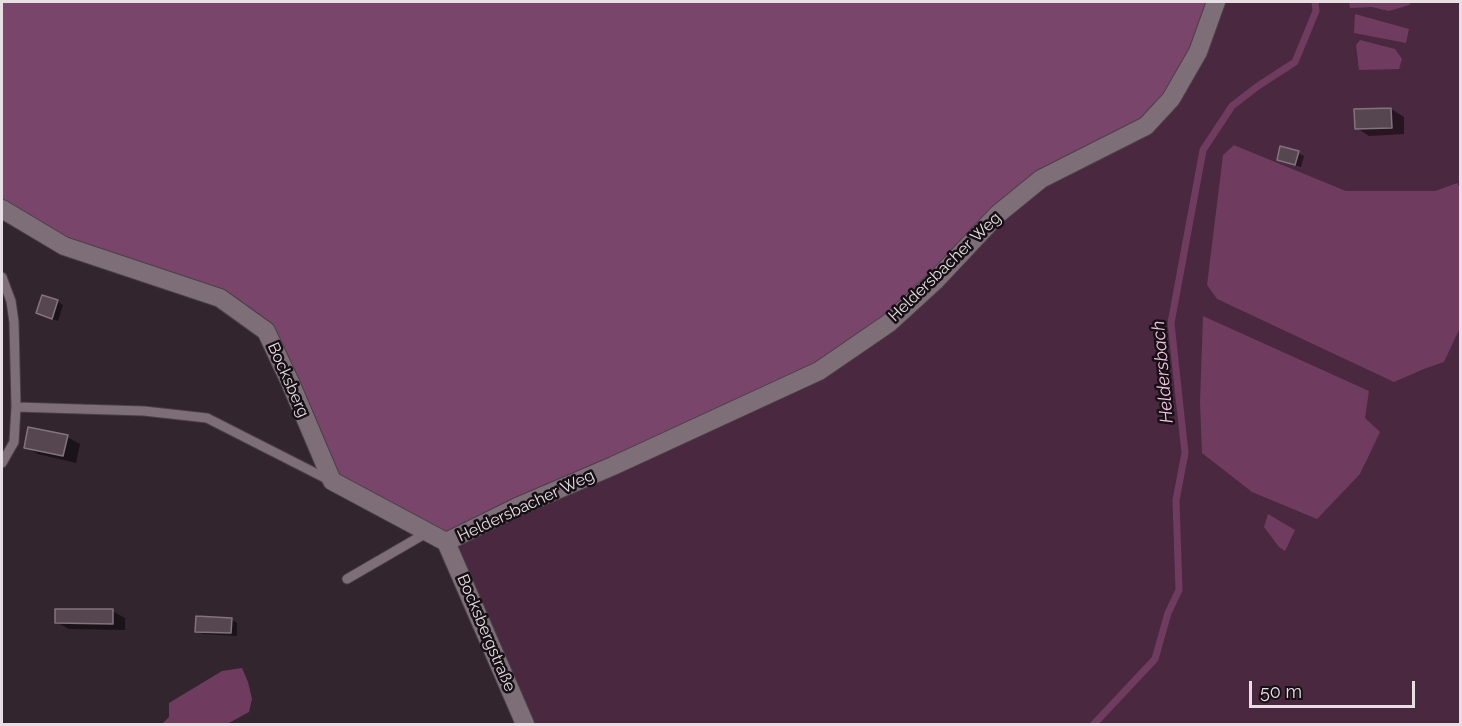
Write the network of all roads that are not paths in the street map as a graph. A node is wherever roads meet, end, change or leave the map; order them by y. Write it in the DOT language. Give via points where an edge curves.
graph roads {
  1 [pos="1216,2"];
  2 [pos="2,209"];
  3 [pos="2,277"];
  4 [pos="16,407"];
  5 [pos="2,463"];
  6 [pos="332,481"];
  7 [pos="428,532"];
  8 [pos="446,542"];
  9 [pos="347,579"];
  10 [pos="525,724"];
  1 -- 8 [label="street, Heldersbacher Weg" via="1198,52 1171,99 1146,126 1041,179 998,214 890,323 819,370"];
  2 -- 6 [label="street, Bocksberg" via="64,246 220,298 266,332"];
  3 -- 4 [label="lane" via="14,322"];
  4 -- 5 [label="lane" via="14,442"];
  4 -- 6 [label="lane" via="144,411 207,418"];
  6 -- 7 [label="street"];
  7 -- 8 [label="street"];
  7 -- 9 [label="lane"];
  8 -- 10 [label="street, Bocksbergstraße"];
}
